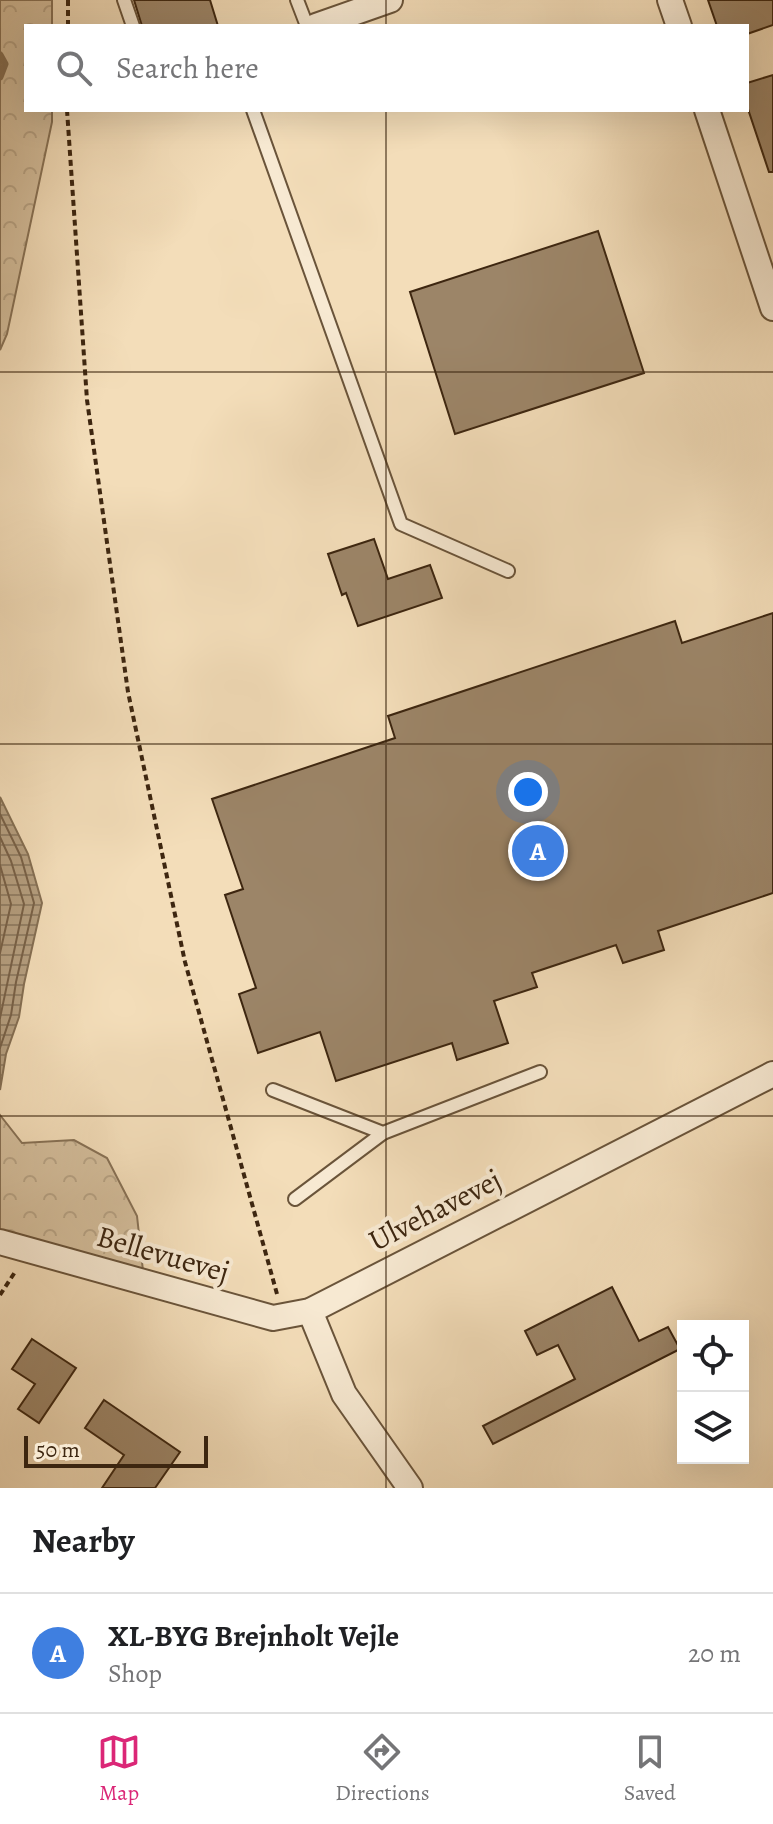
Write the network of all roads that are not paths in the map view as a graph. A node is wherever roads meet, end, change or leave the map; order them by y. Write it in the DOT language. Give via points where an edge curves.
graph roads {
  1 [pos="124,0"];
  2 [pos="297,0"];
  3 [pos="390,0"];
  4 [pos="670,0"];
  5 [pos="132,24"];
  6 [pos="306,24"];
  7 [pos="322,24"];
  8 [pos="678,24"];
  9 [pos="254,112"];
  10 [pos="708,112"];
  11 [pos="773,308"];
  12 [pos="508,571"];
  13 [pos="540,1072"];
  14 [pos="773,1074"];
  15 [pos="273,1090"];
  16 [pos="383,1133"];
  17 [pos="295,1199"];
  18 [pos="0,1242"];
  19 [pos="310,1311"];
  20 [pos="410,1488"];
  1 -- 5 [label="lane"];
  2 -- 6 [label="lane"];
  3 -- 7 [label="street"];
  4 -- 8 [label="street"];
  9 -- 12 [label="lane" via="401,524"];
  10 -- 11 [label="street"];
  13 -- 16 [label="lane"];
  14 -- 19 [label="street, Ulvehavevej"];
  15 -- 16 [label="lane"];
  16 -- 17 [label="lane"];
  18 -- 19 [label="street, Bellevuevej" via="273,1318"];
  19 -- 20 [label="street" via="344,1394"];
}
